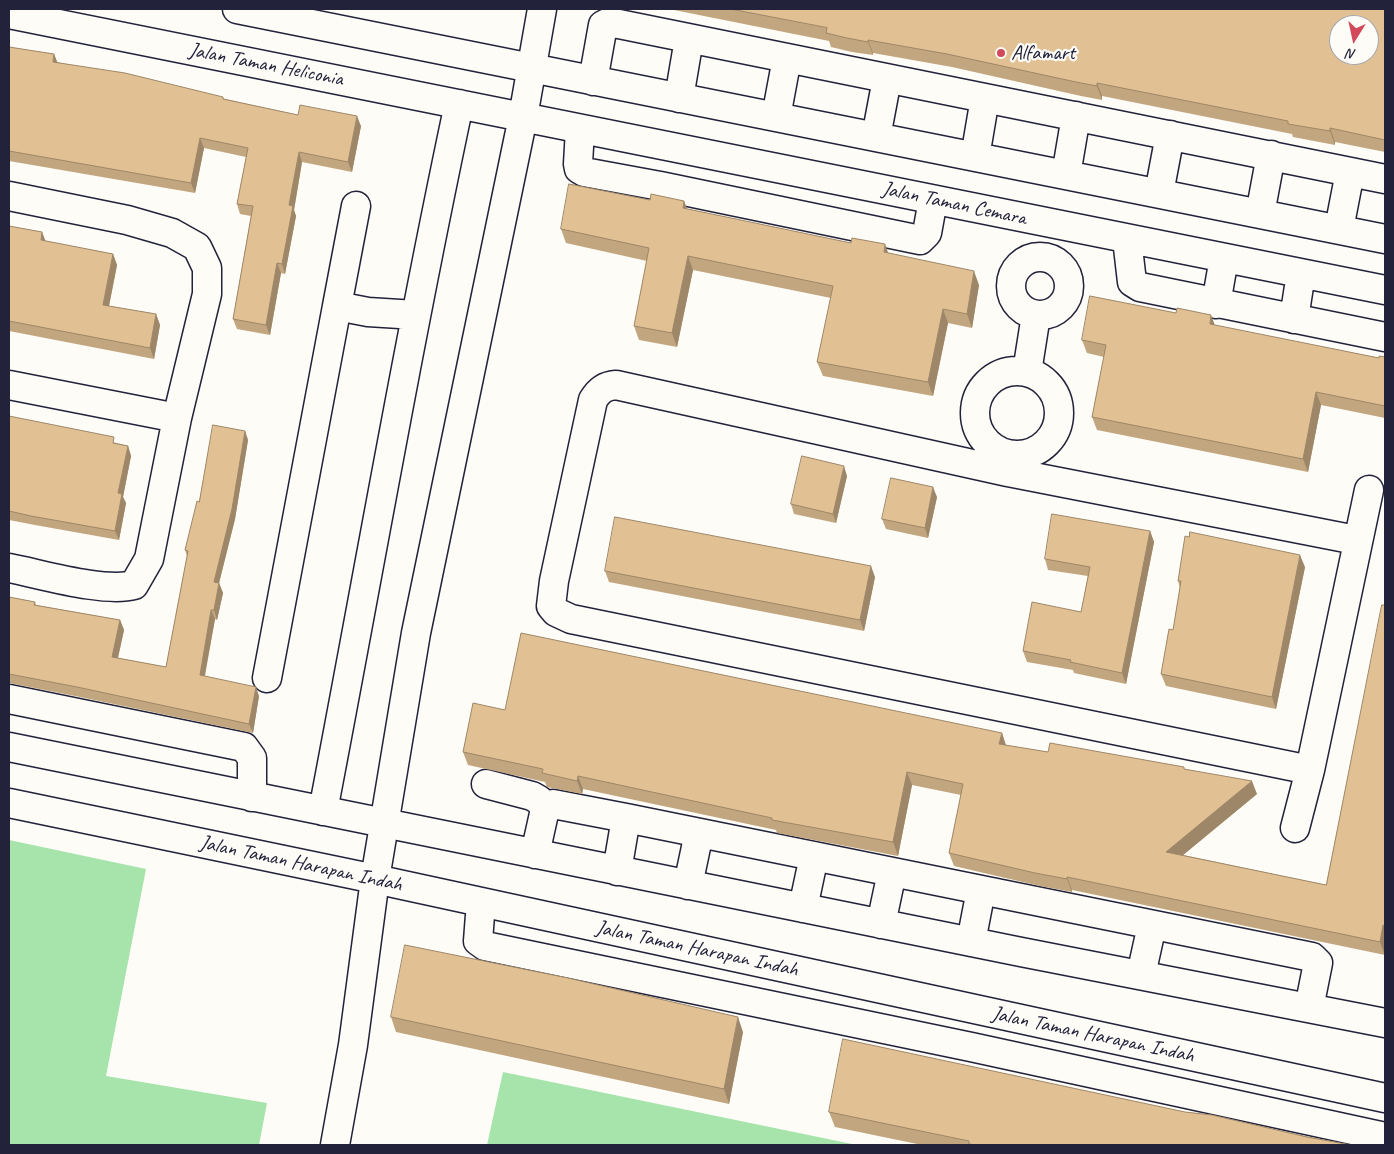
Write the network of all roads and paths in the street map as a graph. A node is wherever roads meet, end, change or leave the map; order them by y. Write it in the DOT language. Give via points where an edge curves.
graph roads {
  1 [pos="237,9"];
  2 [pos="542,9"];
  3 [pos="9,14"];
  4 [pos="689,39"];
  5 [pos="787,58"];
  6 [pos="531,68"];
  7 [pos="581,78"];
  8 [pos="887,78"];
  9 [pos="679,98"];
  10 [pos="985,98"];
  11 [pos="460,104"];
  12 [pos="1076,116"];
  13 [pos="523,117"];
  14 [pos="776,117"];
  15 [pos="571,127"];
  16 [pos="1170,135"];
  17 [pos="876,137"];
  18 [pos="667,146"];
  19 [pos="1271,155"];
  20 [pos="975,157"];
  21 [pos="759,165"];
  22 [pos="1350,172"];
  23 [pos="1066,175"];
  24 [pos="1385,179"];
  25 [pos="844,182"];
  26 [pos="660,186"];
  27 [pos="1159,193"];
  28 [pos="9,196"];
  29 [pos="933,200"];
  30 [pos="356,206"];
  31 [pos="752,206"];
  32 [pos="1260,214"];
  33 [pos="836,222"];
  34 [pos="1051,224"];
  35 [pos="1340,230"];
  36 [pos="1385,238"];
  37 [pos="1126,239"];
  38 [pos="1045,257"];
  39 [pos="1224,258"];
  40 [pos="1301,273"];
  41 [pos="1385,290"];
  42 [pos="1216,304"];
  43 [pos="337,306"];
  44 [pos="416,315"];
  45 [pos="1036,315"];
  46 [pos="1294,319"];
  47 [pos="1385,337"];
  48 [pos="1028,372"];
  49 [pos="9,384"];
  50 [pos="177,418"];
  51 [pos="1009,463"];
  52 [pos="1369,490"];
  53 [pos="1356,540"];
  54 [pos="9,568"];
  55 [pos="267,678"];
  56 [pos="9,699"];
  57 [pos="9,747"];
  58 [pos="1310,770"];
  59 [pos="486,784"];
  60 [pos="252,797"];
  61 [pos="9,803"];
  62 [pos="545,809"];
  63 [pos="323,811"];
  64 [pos="626,818"];
  65 [pos="384,824"];
  66 [pos="1295,828"];
  67 [pos="699,833"];
  68 [pos="535,854"];
  69 [pos="814,856"];
  70 [pos="617,871"];
  71 [pos="892,872"];
  72 [pos="375,880"];
  73 [pos="688,885"];
  74 [pos="981,890"];
  75 [pos="481,902"];
  76 [pos="803,908"];
  77 [pos="549,917"];
  78 [pos="881,924"];
  79 [pos="1152,925"];
  80 [pos="640,937"];
  81 [pos="971,942"];
  82 [pos="728,956"];
  83 [pos="542,958"];
  84 [pos="1141,975"];
  85 [pos="632,976"];
  86 [pos="721,996"];
  87 [pos="1309,1008"];
  88 [pos="977,1010"];
  89 [pos="1385,1023"];
  90 [pos="1059,1028"];
  91 [pos="971,1046"];
  92 [pos="1147,1047"];
  93 [pos="1053,1064"];
  94 [pos="1236,1066"];
  95 [pos="1138,1083"];
  96 [pos="1314,1083"];
  97 [pos="1385,1098"];
  98 [pos="1228,1102"];
  99 [pos="1306,1120"];
  100 [pos="1385,1137"];
  101 [pos="336,1145"];
  1 -- 6 [label="street"];
  2 -- 6 [label="street"];
  3 -- 11 [label="street, Jalan Taman Heliconia"];
  4 -- 5 [label="street"];
  4 -- 7 [label="street" via="609,22 604,24"];
  4 -- 9 [label="street"];
  5 -- 8 [label="street"];
  5 -- 14 [label="street"];
  6 -- 7 [label="street"];
  6 -- 13 [label="street"];
  7 -- 9 [label="street"];
  8 -- 10 [label="street"];
  8 -- 17 [label="street"];
  9 -- 14 [label="street"];
  10 -- 12 [label="street"];
  10 -- 20 [label="street"];
  11 -- 13 [label="street, Jalan Taman Heliconia"];
  11 -- 44 [label="street"];
  12 -- 16 [label="street"];
  12 -- 23 [label="street"];
  13 -- 15 [label="street, Jalan Taman Cemara"];
  13 -- 65 [label="street" via="416,633"];
  14 -- 17 [label="street"];
  15 -- 18 [label="street, Jalan Taman Cemara"];
  15 -- 26 [label="street" via="579,169"];
  16 -- 19 [label="street"];
  16 -- 27 [label="street"];
  17 -- 20 [label="street"];
  18 -- 21 [label="street, Jalan Taman Cemara"];
  18 -- 26 [label="street"];
  19 -- 22 [label="street"];
  19 -- 32 [label="street"];
  20 -- 23 [label="street"];
  21 -- 25 [label="street, Jalan Taman Cemara"];
  21 -- 31 [label="street"];
  22 -- 24 [label="street"];
  22 -- 35 [label="street"];
  23 -- 27 [label="street"];
  25 -- 29 [label="street, Jalan Taman Cemara"];
  25 -- 33 [label="street"];
  26 -- 31 [label="street"];
  27 -- 32 [label="street"];
  28 -- 50 [label="street" via="127,220 172,233 197,246 207,268 207,294"];
  29 -- 33 [label="street" via="927,233 920,240"];
  29 -- 34 [label="street, Jalan Taman Cemara"];
  30 -- 43 [label="street"];
  31 -- 33 [label="street"];
  32 -- 35 [label="street"];
  34 -- 37 [label="street, Jalan Taman Cemara"];
  34 -- 38 [label="street"];
  35 -- 36 [label="street"];
  37 -- 39 [label="street, Jalan Taman Cemara"];
  37 -- 42 [label="street" via="1132,282 1140,288"];
  38 -- 45 [label="street" via="1064,269 1069,280 1069,292 1059,309 1050,314"];
  38 -- 45 [label="street" via="1021,263 1010,286 1012,298 1020,308"];
  39 -- 40 [label="street, Jalan Taman Cemara"];
  39 -- 42 [label="street"];
  40 -- 41 [label="street, Jalan Taman Cemara"];
  40 -- 46 [label="street"];
  42 -- 46 [label="street"];
  43 -- 44 [label="street"];
  43 -- 55 [label="street"];
  44 -- 63 [label="street"];
  45 -- 48 [label="street"];
  46 -- 47 [label="street"];
  48 -- 51 [label="street" via="1042,378 1052,390 1058,404 1059,419 1054,434 1044,446"];
  48 -- 51 [label="street" via="1010,371 993,377 981,390 974,406 975,424 983,440"];
  49 -- 50 [label="street"];
  50 -- 54 [label="street" via="149,559 134,585 92,584"];
  51 -- 53 [label="street"];
  51 -- 58 [label="street" via="608,386 596,395 590,411 551,606 572,620"];
  52 -- 53 [label="street"];
  53 -- 58 [label="street"];
  56 -- 60 [label="street" via="244,747 252,758"];
  57 -- 60 [label="street"];
  58 -- 66 [label="street"];
  59 -- 62 [label="street" via="532,796"];
  60 -- 63 [label="street"];
  61 -- 72 [label="street, Jalan Taman Harapan Indah"];
  62 -- 64 [label="street" via="554,804"];
  62 -- 68 [label="street"];
  63 -- 65 [label="street"];
  64 -- 67 [label="street"];
  64 -- 70 [label="street"];
  65 -- 68 [label="street"];
  65 -- 72 [label="street"];
  67 -- 69 [label="street"];
  67 -- 73 [label="street"];
  68 -- 70 [label="street"];
  69 -- 71 [label="street"];
  69 -- 76 [label="street"];
  70 -- 73 [label="street"];
  71 -- 74 [label="street"];
  71 -- 78 [label="street"];
  72 -- 75 [label="street, Jalan Taman Harapan Indah"];
  72 -- 101 [label="street"];
  73 -- 76 [label="street"];
  74 -- 79 [label="street"];
  74 -- 81 [label="street"];
  75 -- 77 [label="street, Jalan Taman Harapan Indah"];
  75 -- 83 [label="street" via="478,941 485,946"];
  76 -- 78 [label="street"];
  77 -- 80 [label="street, Jalan Taman Harapan Indah"];
  77 -- 83 [label="street"];
  78 -- 81 [label="street"];
  79 -- 84 [label="street"];
  79 -- 87 [label="street" via="1312,957 1318,963"];
  80 -- 82 [label="street, Jalan Taman Harapan Indah"];
  80 -- 85 [label="street"];
  81 -- 84 [label="street"];
  82 -- 86 [label="street"];
  82 -- 88 [label="street, Jalan Taman Harapan Indah"];
  83 -- 85 [label="street"];
  84 -- 87 [label="street"];
  85 -- 86 [label="street"];
  86 -- 91 [label="street"];
  87 -- 89 [label="street"];
  88 -- 90 [label="street, Jalan Taman Harapan Indah"];
  88 -- 91 [label="street"];
  90 -- 92 [label="street, Jalan Taman Harapan Indah"];
  90 -- 93 [label="street"];
  91 -- 93 [label="street"];
  92 -- 94 [label="street, Jalan Taman Harapan Indah"];
  92 -- 95 [label="street"];
  93 -- 95 [label="street"];
  94 -- 96 [label="street, Jalan Taman Harapan Indah"];
  94 -- 98 [label="street"];
  95 -- 98 [label="street"];
  96 -- 97 [label="street, Jalan Taman Harapan Indah"];
  96 -- 99 [label="street"];
  98 -- 99 [label="street"];
  99 -- 100 [label="street"];
}
